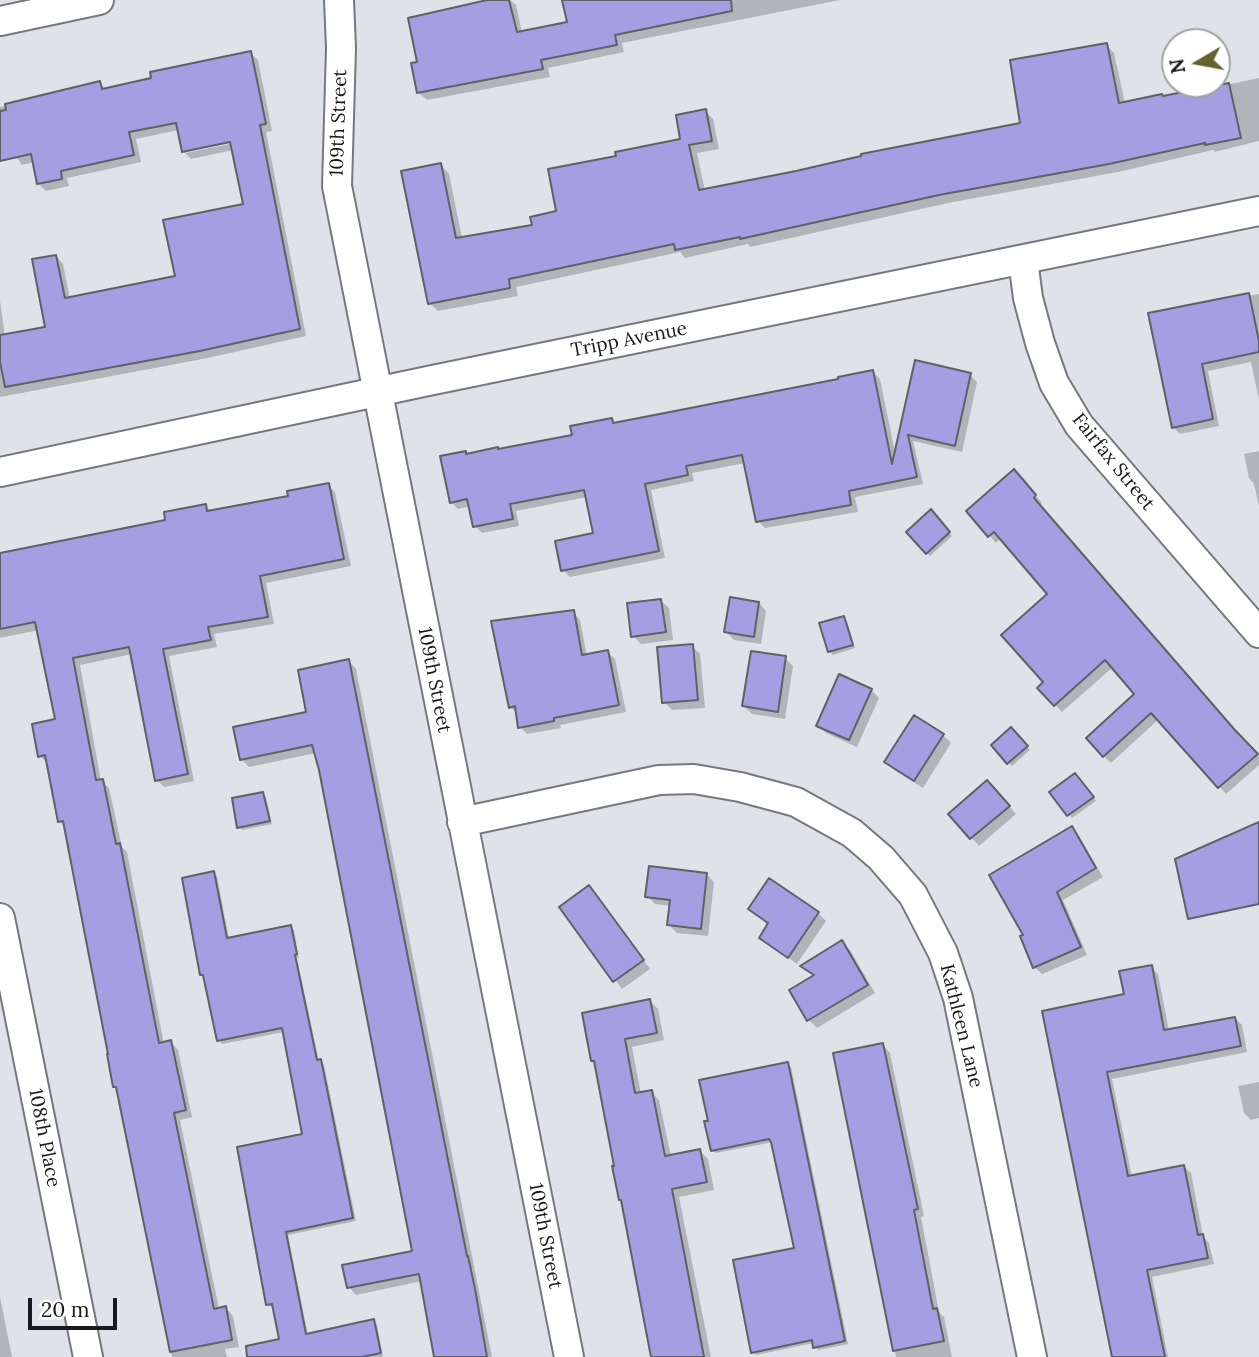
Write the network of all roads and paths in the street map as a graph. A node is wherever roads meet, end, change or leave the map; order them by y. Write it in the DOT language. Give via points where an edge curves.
graph roads {
  1 [pos="99,0"];
  2 [pos="339,0"];
  3 [pos="0,21"];
  4 [pos="1259,211"];
  5 [pos="1023,260"];
  6 [pos="377,391"];
  7 [pos="0,472"];
  8 [pos="1259,633"];
  9 [pos="463,822"];
  10 [pos="0,918"];
  11 [pos="88,1357"];
  12 [pos="569,1357"];
  13 [pos="1031,1357"];
  1 -- 3 [label="street"];
  2 -- 6 [label="street, 109th Street" via="337,186"];
  4 -- 5 [label="street, Tripp Avenue"];
  5 -- 6 [label="street, Tripp Avenue"];
  5 -- 8 [label="street, Fairfax Street" via="1043,353 1054,383 1079,425"];
  6 -- 7 [label="street, Tripp Avenue"];
  6 -- 9 [label="street, 109th Street"];
  9 -- 12 [label="street, 109th Street"];
  9 -- 13 [label="street, Kathleen Lane" via="659,780 694,779 796,802 852,833 881,859 913,895 943,953 958,998"];
  10 -- 11 [label="street, 108th Place"];
}
